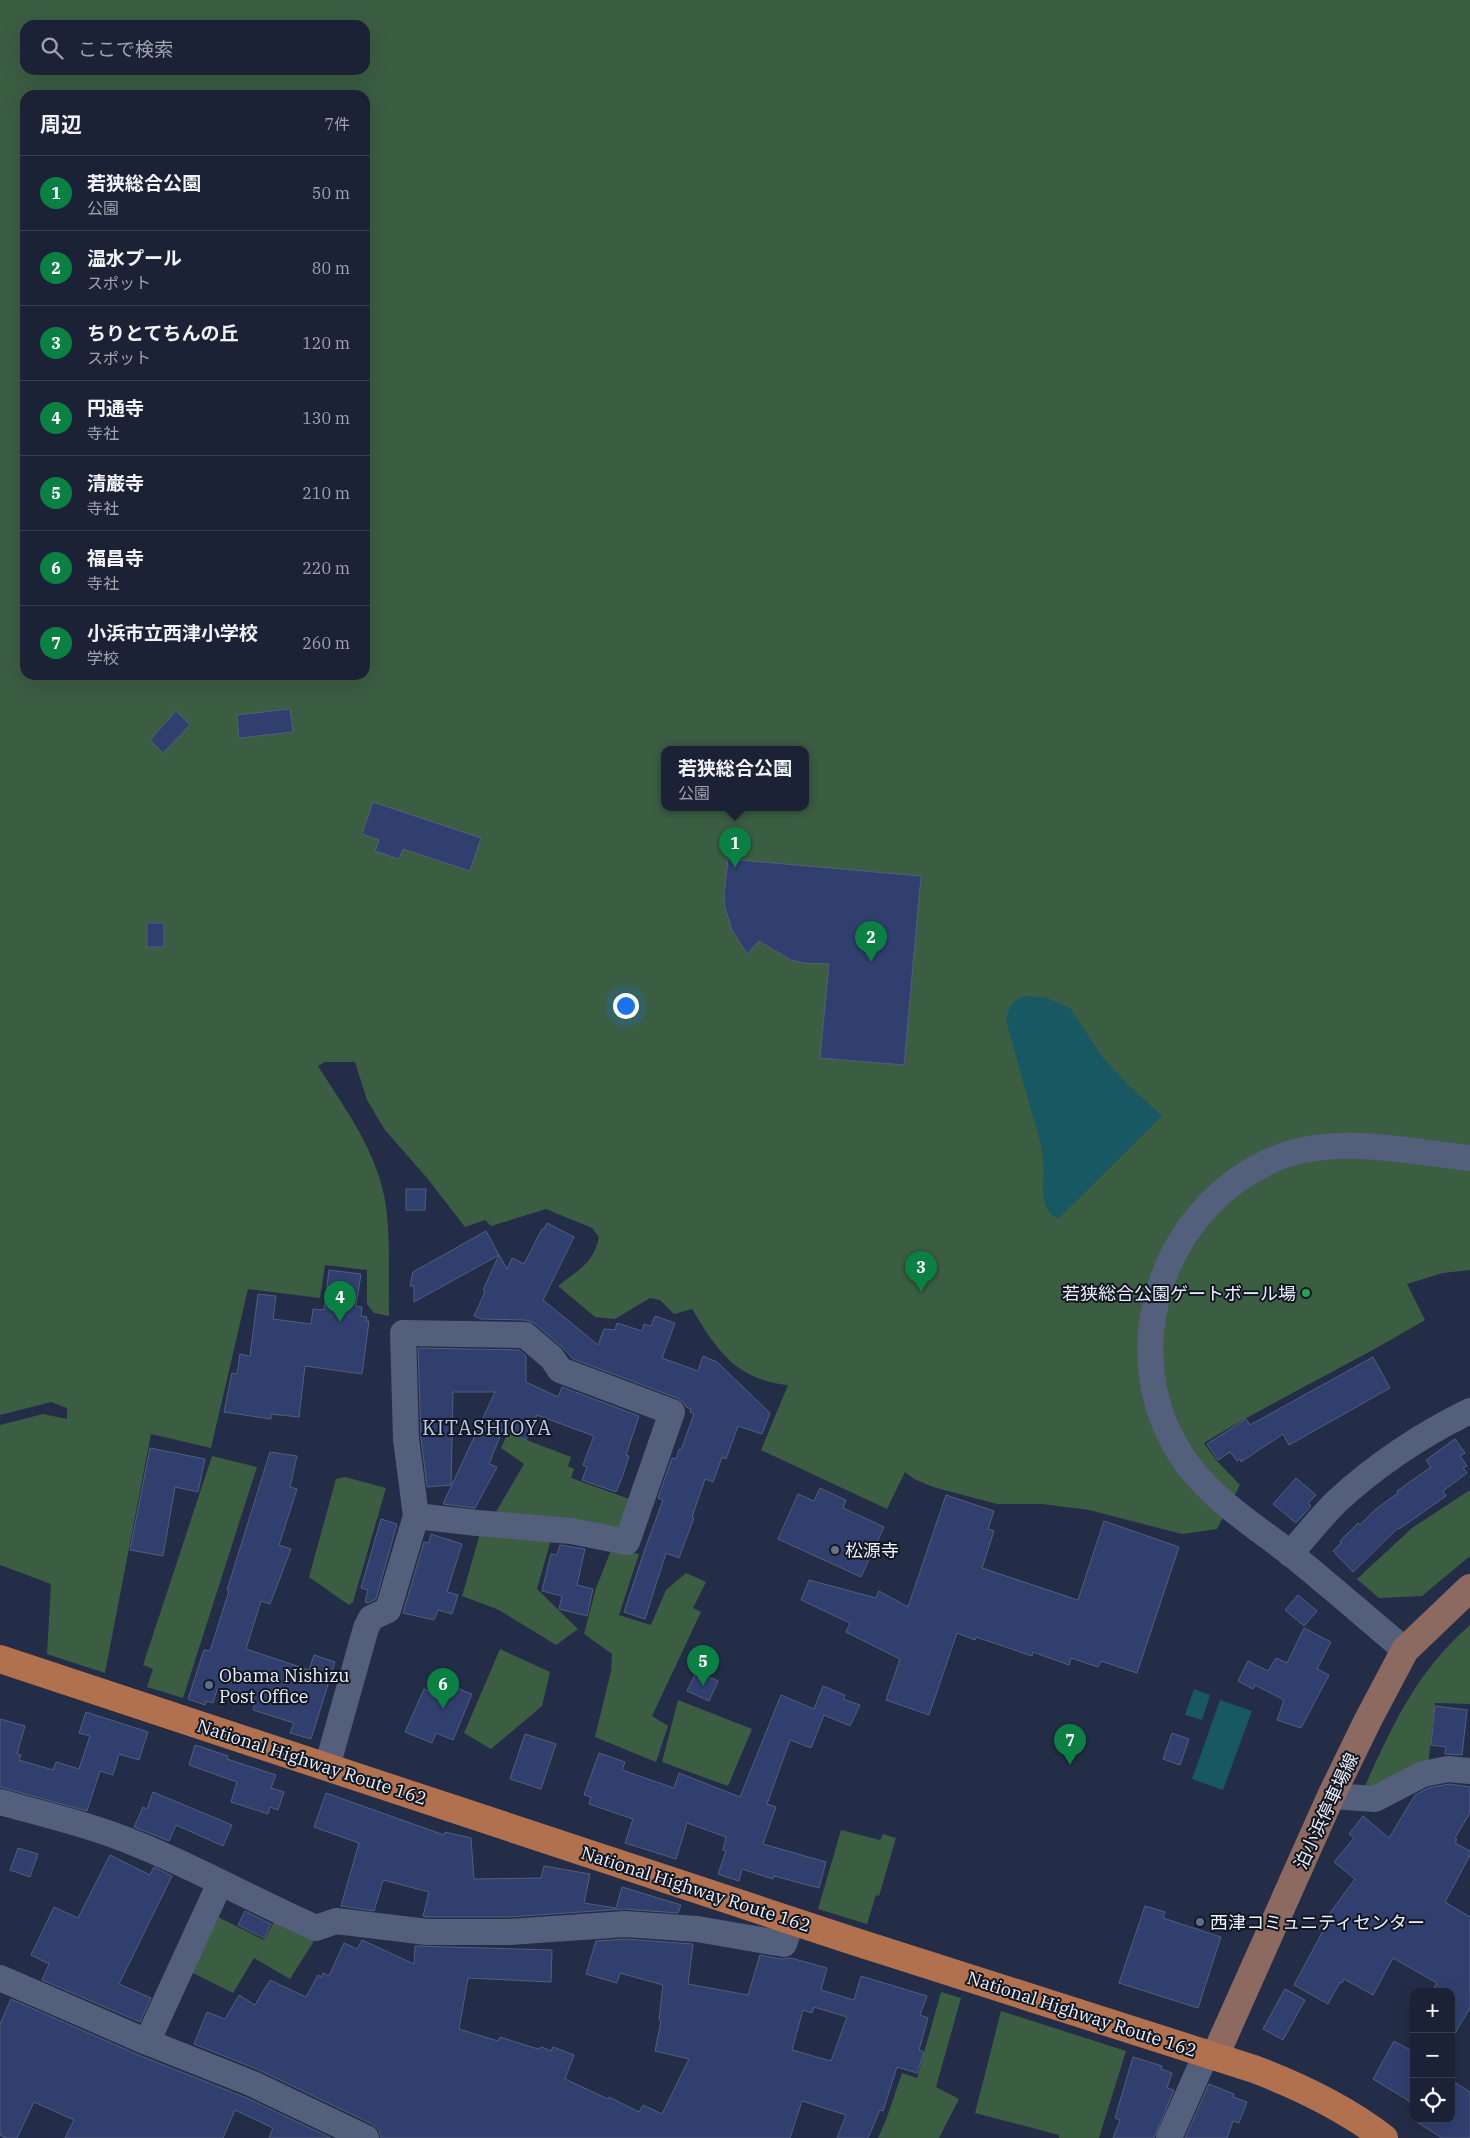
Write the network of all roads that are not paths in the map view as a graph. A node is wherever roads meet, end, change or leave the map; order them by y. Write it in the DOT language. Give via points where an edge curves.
graph roads {
  1 [pos="1470,1158"];
  2 [pos="1470,1411"];
  3 [pos="416,1516"];
  4 [pos="1290,1554"];
  5 [pos="1470,1588"];
  6 [pos="1405,1650"];
  7 [pos="0,1659"];
  8 [pos="328,1767"];
  9 [pos="1470,1771"];
  10 [pos="1331,1796"];
  11 [pos="0,1802"];
  12 [pos="220,1883"];
  13 [pos="792,1921"];
  14 [pos="0,1978"];
  15 [pos="147,2042"];
  16 [pos="1210,2055"];
  17 [pos="366,2138"];
  18 [pos="1169,2138"];
  19 [pos="1384,2138"];
  1 -- 4 [label="street" via="1348,1146 1289,1154 1262,1165 1226,1188 1201,1213 1170,1258 1152,1322 1150,1356 1156,1395 1166,1428 1188,1465 1221,1502"];
  2 -- 4 [label="street" via="1439,1426 1384,1463 1335,1503"];
  3 -- 3 [label="street" via="406,1438 403,1333 525,1335 552,1358 560,1370 672,1412 627,1542 571,1531"];
  3 -- 8 [label="street" via="388,1610 371,1618 366,1628"];
  4 -- 6 [label="street"];
  5 -- 6 [label="main road, 泊小浜停車場線"];
  6 -- 10 [label="main road, 泊小浜停車場線"];
  7 -- 8 [label="highway, National Highway Route 162"];
  8 -- 13 [label="highway, National Highway Route 162"];
  9 -- 10 [label="street" via="1448,1769 1423,1774 1375,1799"];
  10 -- 16 [label="main road, 泊小浜停車場線"];
  11 -- 12 [label="street" via="85,1825 137,1844"];
  12 -- 13 [label="street" via="316,1928 336,1921 427,1932 509,1932 625,1924 697,1929 784,1944"];
  12 -- 15 [label="street"];
  13 -- 16 [label="highway, National Highway Route 162"];
  14 -- 15 [label="street"];
  15 -- 17 [label="street" via="253,2084"];
  16 -- 18 [label="street"];
  16 -- 19 [label="highway, National Highway Route 162" via="1286,2081 1324,2100"];
}
